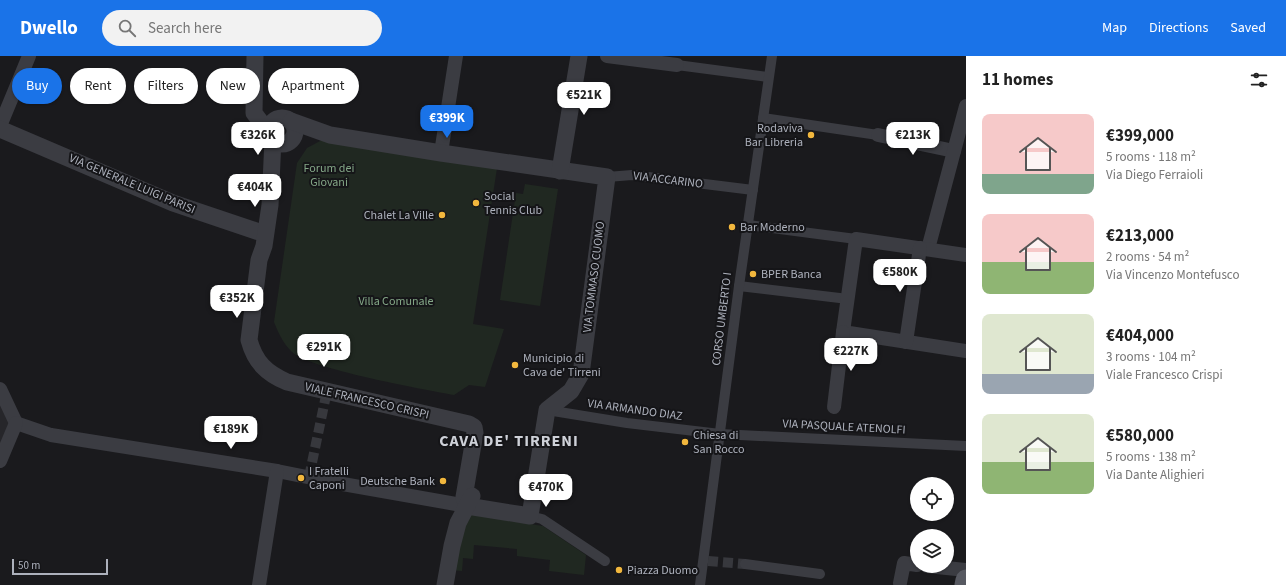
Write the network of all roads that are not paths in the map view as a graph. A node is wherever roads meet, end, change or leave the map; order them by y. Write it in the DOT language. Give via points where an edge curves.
graph roads {
  1 [pos="29,56"];
  2 [pos="255,56"];
  3 [pos="456,56"];
  4 [pos="578,56"];
  5 [pos="607,56"];
  6 [pos="772,56"];
  7 [pos="677,65"];
  8 [pos="768,77"];
  9 [pos="966,106"];
  10 [pos="763,118"];
  11 [pos="291,121"];
  12 [pos="0,127"];
  13 [pos="330,135"];
  14 [pos="878,135"];
  15 [pos="281,138"];
  16 [pos="954,151"];
  17 [pos="441,153"];
  18 [pos="560,171"];
  19 [pos="607,177"];
  20 [pos="753,190"];
  21 [pos="748,226"];
  22 [pos="856,239"];
  23 [pos="265,240"];
  24 [pos="924,249"];
  25 [pos="966,255"];
  26 [pos="739,286"];
  27 [pos="848,299"];
  28 [pos="843,332"];
  29 [pos="906,342"];
  30 [pos="966,351"];
  31 [pos="0,388"];
  32 [pos="834,407"];
  33 [pos="546,410"];
  34 [pos="16,423"];
  35 [pos="720,434"];
  36 [pos="966,446"];
  37 [pos="0,461"];
  38 [pos="277,471"];
  39 [pos="467,506"];
  40 [pos="530,516"];
  41 [pos="605,561"];
  42 [pos="745,564"];
  43 [pos="910,564"];
  44 [pos="954,569"];
  45 [pos="966,570"];
  46 [pos="820,574"];
  47 [pos="966,580"];
  48 [pos="900,583"];
  49 [pos="259,585"];
  50 [pos="446,585"];
  51 [pos="700,585"];
  52 [pos="965,585"];
  1 -- 12 [label="street"];
  2 -- 15 [label="street" via="254,113"];
  3 -- 17 [label="street"];
  4 -- 18 [label="street"];
  5 -- 7 [label="street"];
  6 -- 8 [label="street, CORSO UMBERTO I"];
  7 -- 8 [label="street"];
  8 -- 10 [label="street, CORSO UMBERTO I"];
  9 -- 16 [label="street"];
  10 -- 14 [label="street"];
  10 -- 20 [label="street, CORSO UMBERTO I"];
  11 -- 13 [label="street"];
  11 -- 15 [label="street" via="295,128"];
  11 -- 15 [label="street, VIALE FRANCESCO CRISPI" via="284,118 276,119 270,125"];
  12 -- 23 [label="street, VIA GENERALE LUIGI PARISI" via="173,203 242,228"];
  13 -- 15 [label="street"];
  13 -- 17 [label="street, VIA ACCARINO"];
  14 -- 16 [label="street"];
  15 -- 23 [label="street, VIALE FRANCESCO CRISPI" via="272,173"];
  16 -- 24 [label="street"];
  17 -- 18 [label="street, VIA ACCARINO"];
  18 -- 19 [label="street, VIA ACCARINO"];
  19 -- 20 [label="street, VIA ACCARINO" via="632,175"];
  19 -- 33 [label="street, VIA TOMMASO CUOMO" via="581,374 571,391"];
  20 -- 21 [label="street, CORSO UMBERTO I"];
  21 -- 22 [label="street"];
  21 -- 26 [label="street, CORSO UMBERTO I"];
  22 -- 24 [label="street"];
  22 -- 27 [label="street"];
  23 -- 39 [label="street, VIALE FRANCESCO CRISPI" via="267,262 259,338 262,353 276,369 311,380 478,420 484,428 472,498"];
  23 -- 39 [label="street, VIALE FRANCESCO CRISPI" via="259,260 249,340 262,368 287,382 474,427 464,497"];
  24 -- 25 [label="street"];
  24 -- 29 [label="street"];
  26 -- 27 [label="street"];
  26 -- 35 [label="street, CORSO UMBERTO I"];
  27 -- 28 [label="street"];
  28 -- 29 [label="street"];
  28 -- 32 [label="street"];
  29 -- 30 [label="street"];
  31 -- 34 [label="street"];
  33 -- 35 [label="street, VIA ARMANDO DIAZ"];
  33 -- 40 [label="street"];
  34 -- 37 [label="street"];
  34 -- 38 [label="street" via="51,435"];
  35 -- 36 [label="street, VIA PASQUALE ATENOLFI"];
  35 -- 51 [label="street, CORSO UMBERTO I" via="706,561"];
  38 -- 39 [label="street"];
  38 -- 49 [label="street"];
  39 -- 40 [label="street"];
  39 -- 50 [label="street" via="458,523"];
  40 -- 41 [label="street" via="542,519"];
  42 -- 46 [label="street"];
  43 -- 48 [label="street" via="904,563"];
  44 -- 45 [label="street"];
  47 -- 52 [label="main road"];
}
